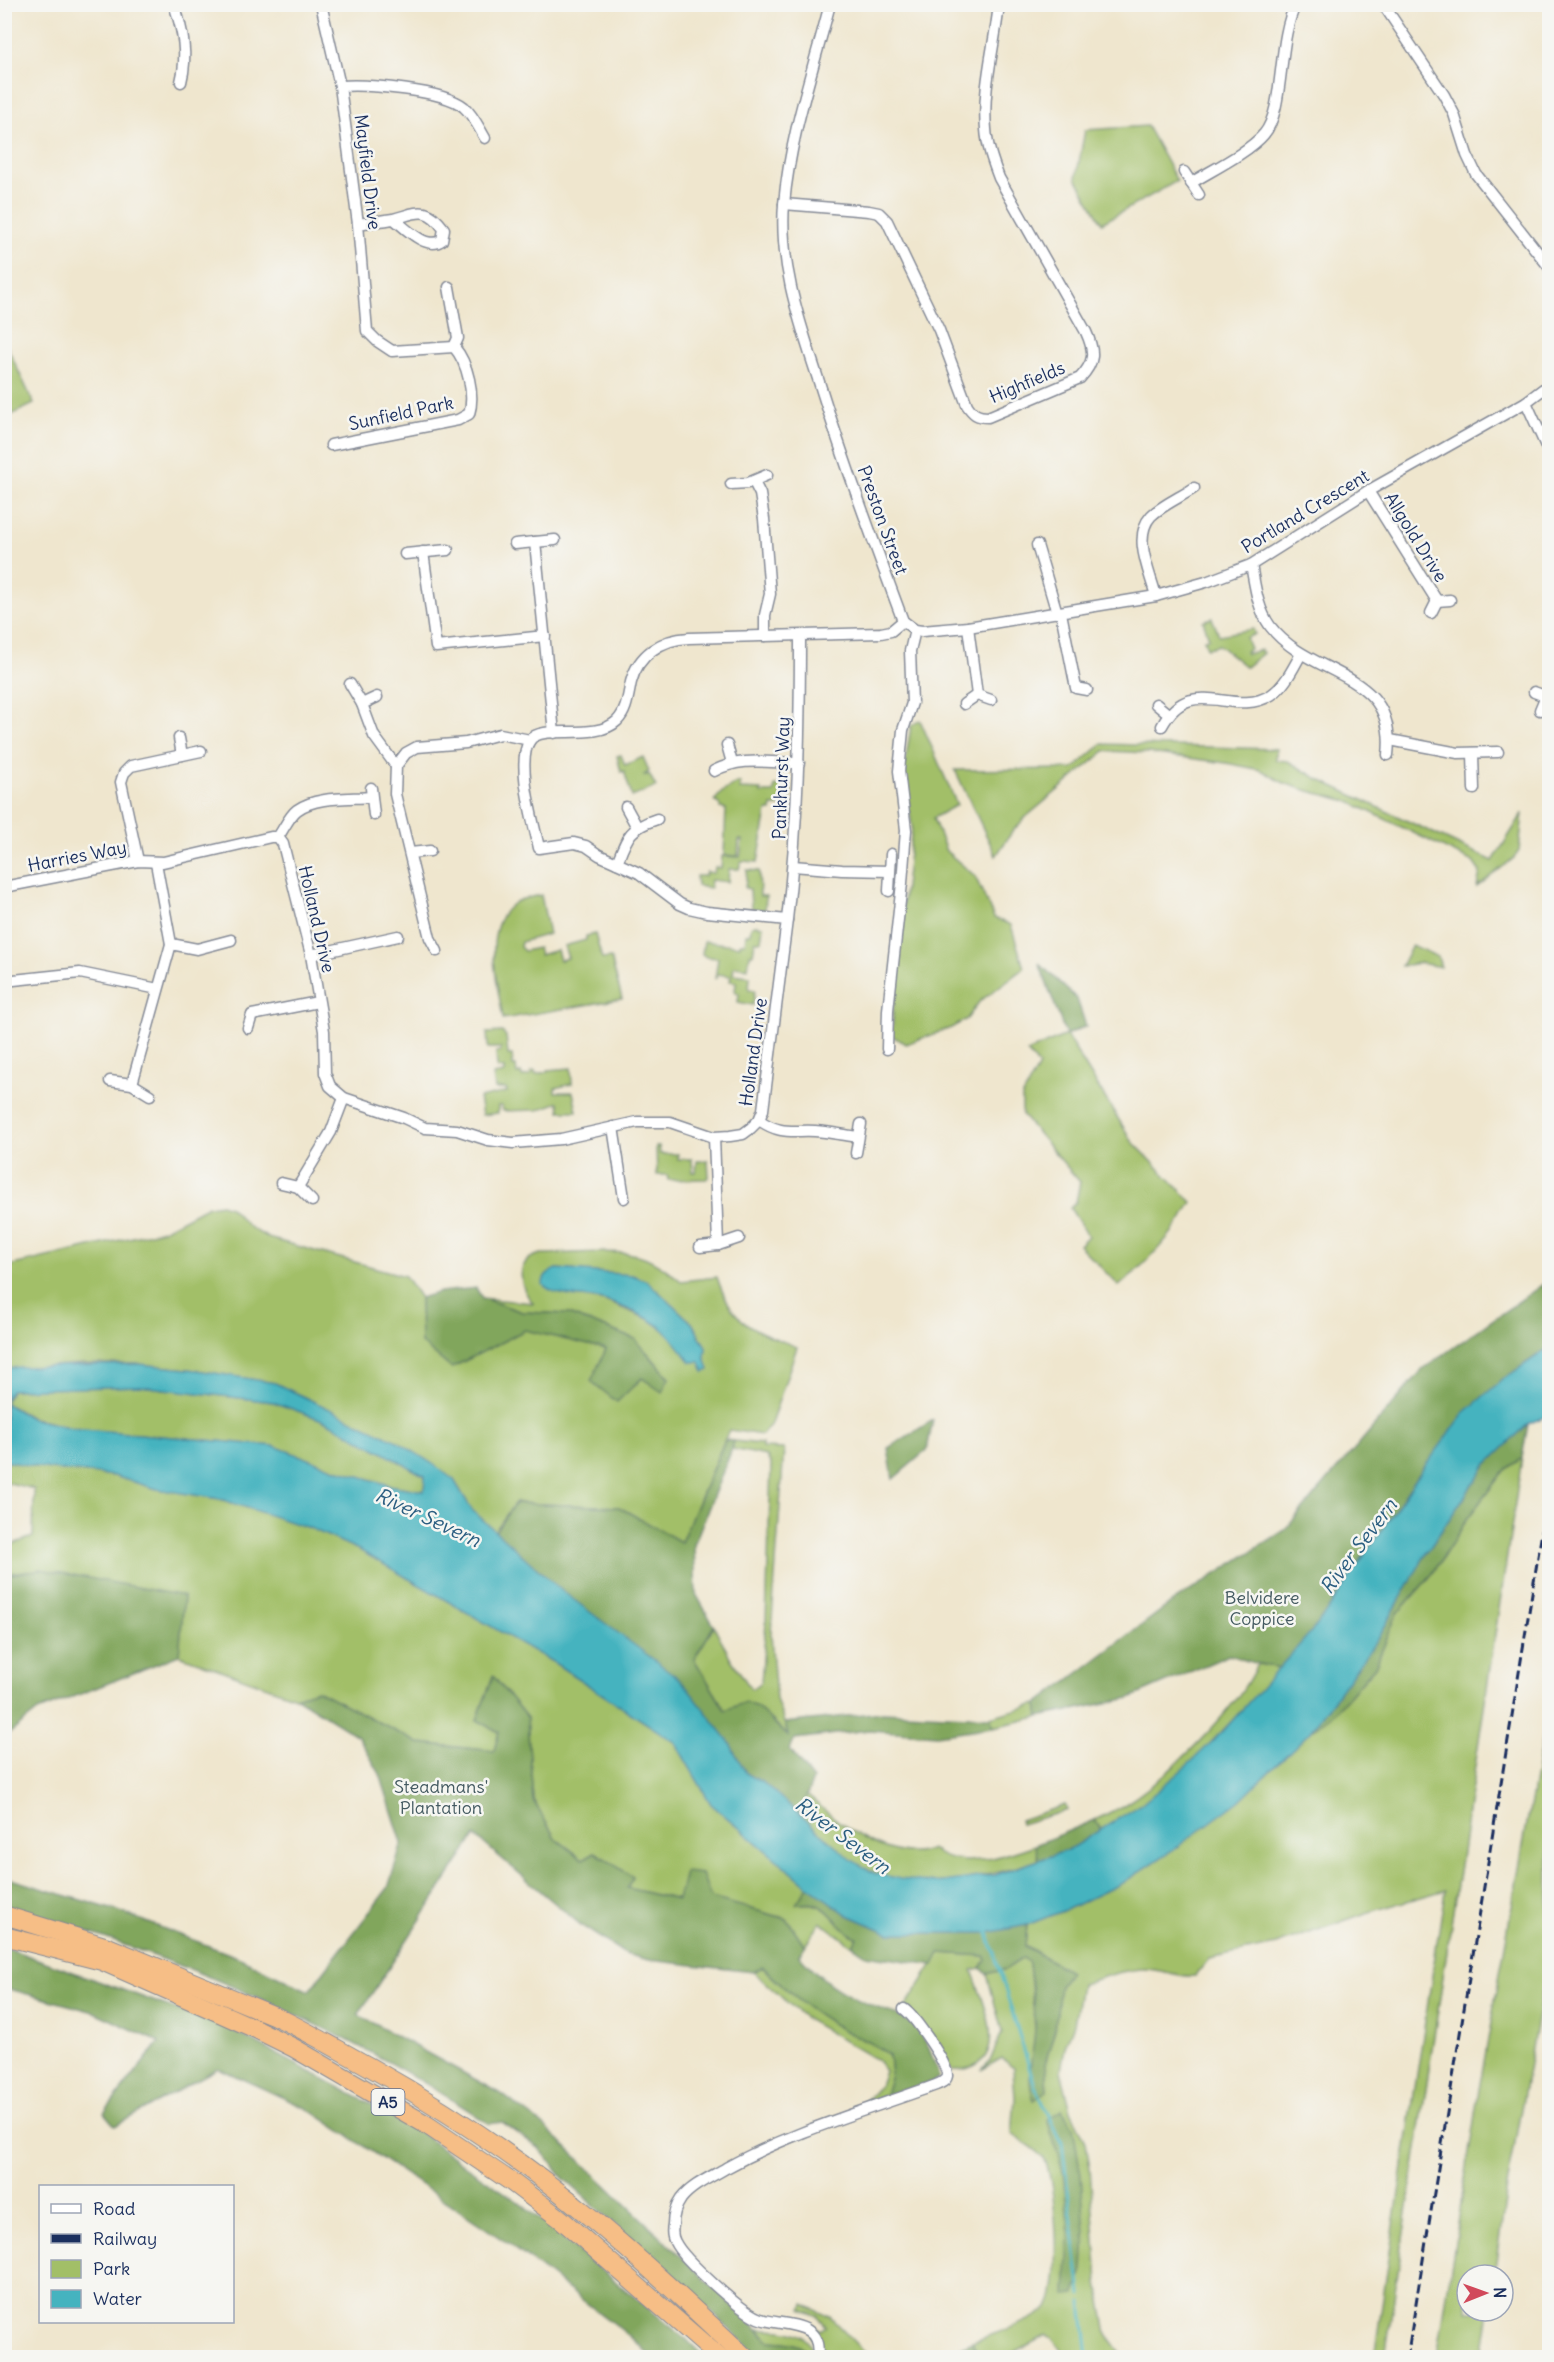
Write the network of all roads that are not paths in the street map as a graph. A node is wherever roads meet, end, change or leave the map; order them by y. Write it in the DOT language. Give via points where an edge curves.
graph roads {
  1 [pos="174,4"];
  2 [pos="321,4"];
  3 [pos="830,4"];
  4 [pos="999,4"];
  5 [pos="1296,4"];
  6 [pos="1383,4"];
  7 [pos="181,82"];
  8 [pos="340,86"];
  9 [pos="484,138"];
  10 [pos="1184,172"];
  11 [pos="1191,183"];
  12 [pos="1199,195"];
  13 [pos="784,204"];
  14 [pos="393,219"];
  15 [pos="358,224"];
  16 [pos="1550,268"];
  17 [pos="449,287"];
  18 [pos="454,347"];
  19 [pos="1550,384"];
  20 [pos="1526,402"];
  21 [pos="332,445"];
  22 [pos="1550,455"];
  23 [pos="767,475"];
  24 [pos="754,482"];
  25 [pos="731,484"];
  26 [pos="1194,488"];
  27 [pos="1368,491"];
  28 [pos="1184,495"];
  29 [pos="1190,505"];
  30 [pos="555,540"];
  31 [pos="535,542"];
  32 [pos="515,544"];
  33 [pos="1037,544"];
  34 [pos="448,550"];
  35 [pos="423,552"];
  36 [pos="405,554"];
  37 [pos="1041,558"];
  38 [pos="1029,561"];
  39 [pos="1251,565"];
  40 [pos="1156,596"];
  41 [pos="1450,600"];
  42 [pos="1437,601"];
  43 [pos="1059,613"];
  44 [pos="1431,613"];
  45 [pos="903,621"];
  46 [pos="968,627"];
  47 [pos="915,630"];
  48 [pos="545,636"];
  49 [pos="765,636"];
  50 [pos="800,636"];
  51 [pos="1302,654"];
  52 [pos="350,684"];
  53 [pos="1077,690"];
  54 [pos="1547,691"];
  55 [pos="1534,692"];
  56 [pos="977,695"];
  57 [pos="377,698"];
  58 [pos="991,700"];
  59 [pos="362,704"];
  60 [pos="964,704"];
  61 [pos="1156,704"];
  62 [pos="1540,710"];
  63 [pos="1168,714"];
  64 [pos="1161,726"];
  65 [pos="554,733"];
  66 [pos="179,738"];
  67 [pos="530,740"];
  68 [pos="1390,740"];
  69 [pos="727,745"];
  70 [pos="201,751"];
  71 [pos="1498,752"];
  72 [pos="1473,753"];
  73 [pos="182,755"];
  74 [pos="1388,755"];
  75 [pos="732,763"];
  76 [pos="800,763"];
  77 [pos="396,766"];
  78 [pos="714,771"];
  79 [pos="1474,789"];
  80 [pos="626,807"];
  81 [pos="374,815"];
  82 [pos="657,819"];
  83 [pos="637,827"];
  84 [pos="278,837"];
  85 [pos="430,850"];
  86 [pos="410,853"];
  87 [pos="891,854"];
  88 [pos="138,861"];
  89 [pos="156,863"];
  90 [pos="617,863"];
  91 [pos="793,866"];
  92 [pos="890,871"];
  93 [pos="4,887"];
  94 [pos="889,891"];
  95 [pos="787,920"];
  96 [pos="398,936"];
  97 [pos="231,940"];
  98 [pos="171,944"];
  99 [pos="436,951"];
  100 [pos="311,955"];
  101 [pos="4,981"];
  102 [pos="158,989"];
  103 [pos="318,1002"];
  104 [pos="248,1028"];
  105 [pos="887,1049"];
  106 [pos="110,1081"];
  107 [pos="132,1084"];
  108 [pos="150,1095"];
  109 [pos="344,1098"];
  110 [pos="759,1120"];
  111 [pos="861,1124"];
  112 [pos="614,1127"];
  113 [pos="714,1137"];
  114 [pos="858,1137"];
  115 [pos="856,1153"];
  116 [pos="281,1183"];
  117 [pos="298,1186"];
  118 [pos="624,1198"];
  119 [pos="312,1201"];
  120 [pos="739,1238"];
  121 [pos="718,1245"];
  122 [pos="700,1247"];
  123 [pos="4,1915"];
  124 [pos="4,1936"];
  125 [pos="904,2009"];
  126 [pos="720,2358"];
  127 [pos="746,2358"];
  128 [pos="817,2358"];
  1 -- 7 [label="street" via="184,35"];
  2 -- 8 [label="street, Mayfield Drive"];
  3 -- 13 [label="street, Preston Street" via="798,123"];
  4 -- 13 [label="street, Highfields" via="985,108 991,155 999,178 1093,347 1092,360 1080,378 988,417 979,417 967,405 939,330 887,221 879,213 869,211"];
  5 -- 11 [label="street" via="1285,31 1270,126 1255,143"];
  6 -- 16 [label="street" via="1444,95 1476,174"];
  8 -- 9 [label="street" via="362,84 444,98 463,106"];
  8 -- 15 [label="street, Mayfield Drive"];
  10 -- 11 [label="street"];
  11 -- 12 [label="street"];
  13 -- 45 [label="street, Preston Street" via="784,243 795,308 840,449"];
  14 -- 15 [label="street"];
  15 -- 18 [label="street, Mayfield Drive" via="367,331 392,351"];
  17 -- 18 [label="street" via="458,338"];
  18 -- 21 [label="street, Sunfield Park" via="466,371 472,404 469,414 458,420"];
  19 -- 20 [label="street, Portland Crescent"];
  20 -- 22 [label="street"];
  20 -- 27 [label="street, Portland Crescent"];
  23 -- 24 [label="street"];
  24 -- 25 [label="street"];
  24 -- 49 [label="street" via="764,519 770,594"];
  26 -- 28 [label="street"];
  27 -- 39 [label="street, Portland Crescent"];
  27 -- 42 [label="street, Allgold Drive"];
  28 -- 29 [label="street"];
  28 -- 40 [label="street" via="1152,515 1142,534"];
  30 -- 31 [label="street"];
  31 -- 32 [label="street"];
  31 -- 48 [label="street"];
  33 -- 37 [label="street"];
  34 -- 35 [label="street"];
  35 -- 36 [label="street"];
  35 -- 48 [label="street" via="436,647"];
  37 -- 38 [label="street"];
  37 -- 43 [label="street"];
  39 -- 40 [label="street, Portland Crescent"];
  39 -- 51 [label="street" via="1263,613 1279,636"];
  40 -- 43 [label="street, Portland Crescent"];
  41 -- 42 [label="street, Allgold Drive"];
  42 -- 44 [label="street, Allgold Drive"];
  43 -- 46 [label="street, Portland Crescent"];
  43 -- 53 [label="street"];
  45 -- 47 [label="street"];
  45 -- 50 [label="street" via="891,631 881,633"];
  46 -- 47 [label="street, Portland Crescent"];
  46 -- 56 [label="street"];
  47 -- 105 [label="street" via="910,651 912,703 903,730 899,771 906,830"];
  48 -- 65 [label="street"];
  49 -- 50 [label="street"];
  49 -- 65 [label="street" via="683,638 662,643 642,660 617,721 605,730"];
  50 -- 76 [label="street, Pankhurst Way"];
  51 -- 63 [label="street" via="1271,695 1247,701 1192,699"];
  51 -- 68 [label="street" via="1371,694 1381,706"];
  52 -- 59 [label="street"];
  54 -- 55 [label="street"];
  54 -- 62 [label="street"];
  56 -- 58 [label="street"];
  56 -- 60 [label="street"];
  57 -- 59 [label="street"];
  59 -- 77 [label="street" via="374,736"];
  61 -- 63 [label="street"];
  63 -- 64 [label="street"];
  65 -- 67 [label="street" via="543,732"];
  66 -- 73 [label="street"];
  67 -- 77 [label="street" via="500,734 466,743 417,747"];
  67 -- 90 [label="street" via="525,773 539,848 580,844"];
  68 -- 72 [label="street"];
  68 -- 74 [label="street"];
  69 -- 75 [label="street"];
  70 -- 73 [label="street"];
  71 -- 72 [label="street"];
  72 -- 79 [label="street"];
  73 -- 88 [label="street" via="131,766 124,773 121,782"];
  75 -- 76 [label="street"];
  75 -- 78 [label="street"];
  76 -- 91 [label="street, Pankhurst Way"];
  77 -- 86 [label="street" via="394,794"];
  80 -- 83 [label="street"];
  81 -- 84 [label="street" via="371,792 318,802 296,811"];
  82 -- 83 [label="street"];
  83 -- 90 [label="street" via="630,832"];
  84 -- 89 [label="street"];
  84 -- 100 [label="street, Holland Drive"];
  85 -- 86 [label="street"];
  86 -- 99 [label="street"];
  87 -- 92 [label="street"];
  88 -- 89 [label="street, Harries Way"];
  88 -- 93 [label="street, Harries Way"];
  89 -- 98 [label="street"];
  90 -- 95 [label="street" via="652,881 688,908"];
  91 -- 92 [label="street"];
  91 -- 95 [label="street, Pankhurst Way"];
  92 -- 94 [label="street"];
  95 -- 110 [label="street, Holland Drive"];
  96 -- 100 [label="street"];
  97 -- 98 [label="street" via="197,949"];
  98 -- 102 [label="street"];
  100 -- 103 [label="street, Holland Drive"];
  101 -- 102 [label="street" via="80,973"];
  102 -- 107 [label="street"];
  103 -- 104 [label="street" via="252,1015"];
  103 -- 109 [label="street, Holland Drive" via="324,1031 325,1073 330,1086"];
  106 -- 107 [label="street"];
  107 -- 108 [label="street"];
  109 -- 112 [label="street, Holland Drive" via="425,1128 457,1130 502,1142 561,1139"];
  109 -- 117 [label="street" via="331,1132"];
  110 -- 113 [label="street, Holland Drive" via="743,1134"];
  110 -- 114 [label="street" via="786,1132"];
  111 -- 114 [label="street"];
  112 -- 113 [label="street, Holland Drive" via="670,1122"];
  112 -- 118 [label="street"];
  113 -- 121 [label="street"];
  114 -- 115 [label="street"];
  116 -- 117 [label="street"];
  117 -- 119 [label="street"];
  120 -- 121 [label="street"];
  121 -- 122 [label="street"];
  123 -- 127 [label="highway, A5" via="108,1947 275,2016 463,2122 589,2216"];
  124 -- 126 [label="highway, A5" via="102,1961 256,2029 427,2125 562,2220"];
  125 -- 128 [label="street" via="917,2020 930,2042 946,2071 945,2079 757,2151 690,2190 675,2209 673,2236 687,2259 758,2318 786,2322 808,2331 815,2337"];
}
